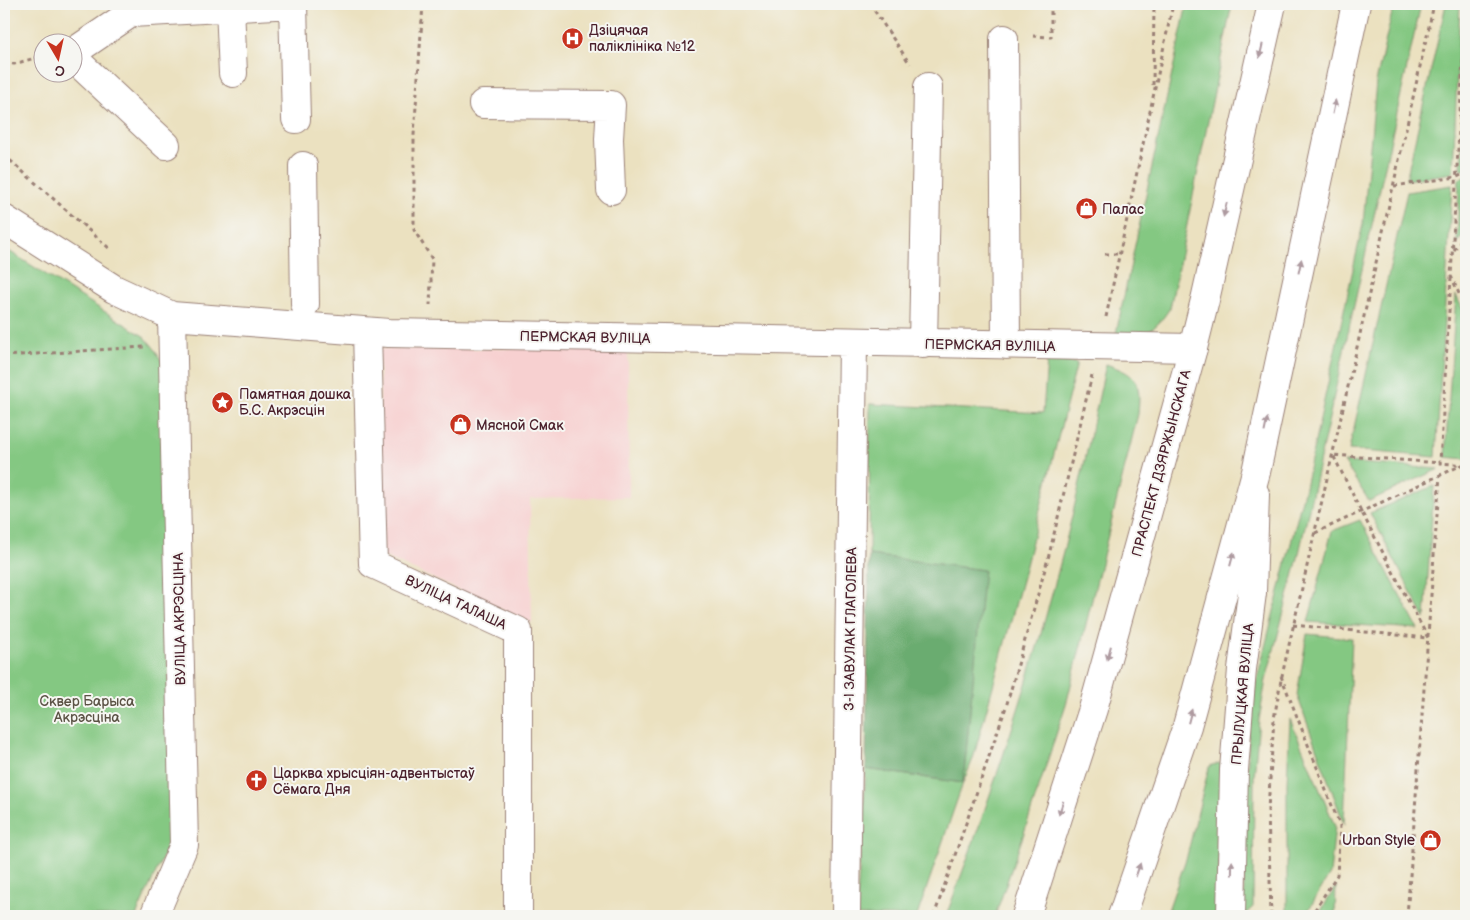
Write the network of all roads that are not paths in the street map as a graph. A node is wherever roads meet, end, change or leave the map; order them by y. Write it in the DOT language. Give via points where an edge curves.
graph roads {
  1 [pos="1272,4"];
  2 [pos="1356,4"];
  3 [pos="130,8"];
  4 [pos="230,8"];
  5 [pos="1004,39"];
  6 [pos="82,47"];
  7 [pos="82,65"];
  8 [pos="232,73"];
  9 [pos="928,87"];
  10 [pos="483,104"];
  11 [pos="296,119"];
  12 [pos="166,145"];
  13 [pos="303,166"];
  14 [pos="611,190"];
  15 [pos="4,219"];
  16 [pos="305,304"];
  17 [pos="172,316"];
  18 [pos="367,332"];
  19 [pos="854,342"];
  20 [pos="923,344"];
  21 [pos="1006,345"];
  22 [pos="1193,348"];
  23 [pos="1256,472"];
  24 [pos="154,916"];
  25 [pos="518,916"];
  26 [pos="846,916"];
  27 [pos="1026,916"];
  28 [pos="1122,916"];
  29 [pos="1231,916"];
  1 -- 22 [label="street, ПРАСПЕКТ ДЗЯРЖЫНСКАГА, one-way"];
  23 -- 2 [label="street, one-way"];
  3 -- 4 [label="street"];
  3 -- 6 [label="street"];
  4 -- 8 [label="street"];
  4 -- 11 [label="street" via="293,4"];
  5 -- 21 [label="street"];
  7 -- 12 [label="street"];
  9 -- 20 [label="street"];
  10 -- 14 [label="street" via="610,105"];
  13 -- 16 [label="street"];
  15 -- 17 [label="street, ПЕРМСКАЯ ВУЛІЦА" via="114,289"];
  17 -- 18 [label="street, ПЕРМСКАЯ ВУЛІЦА"];
  17 -- 24 [label="street, ВУЛІЦА АКРЭСЦІНА" via="184,845"];
  18 -- 19 [label="street, ПЕРМСКАЯ ВУЛІЦА"];
  18 -- 25 [label="street, ВУЛІЦА ТАЛАША" via="373,564 518,631"];
  19 -- 20 [label="street, ПЕРМСКАЯ ВУЛІЦА"];
  19 -- 26 [label="street, 3-І ЗАВУЛАК ГЛАГОЛЕВА"];
  20 -- 21 [label="street, ПЕРМСКАЯ ВУЛІЦА"];
  21 -- 22 [label="street, ПЕРМСКАЯ ВУЛІЦА"];
  22 -- 27 [label="street, ПРАСПЕКТ ДЗЯРЖЫНСКАГА, one-way" via="1094,709"];
  28 -- 23 [label="street, one-way" via="1187,726"];
  29 -- 23 [label="street, ПРЫЛУЦКАЯ ВУЛІЦА, one-way" via="1234,770 1252,593"];
}
